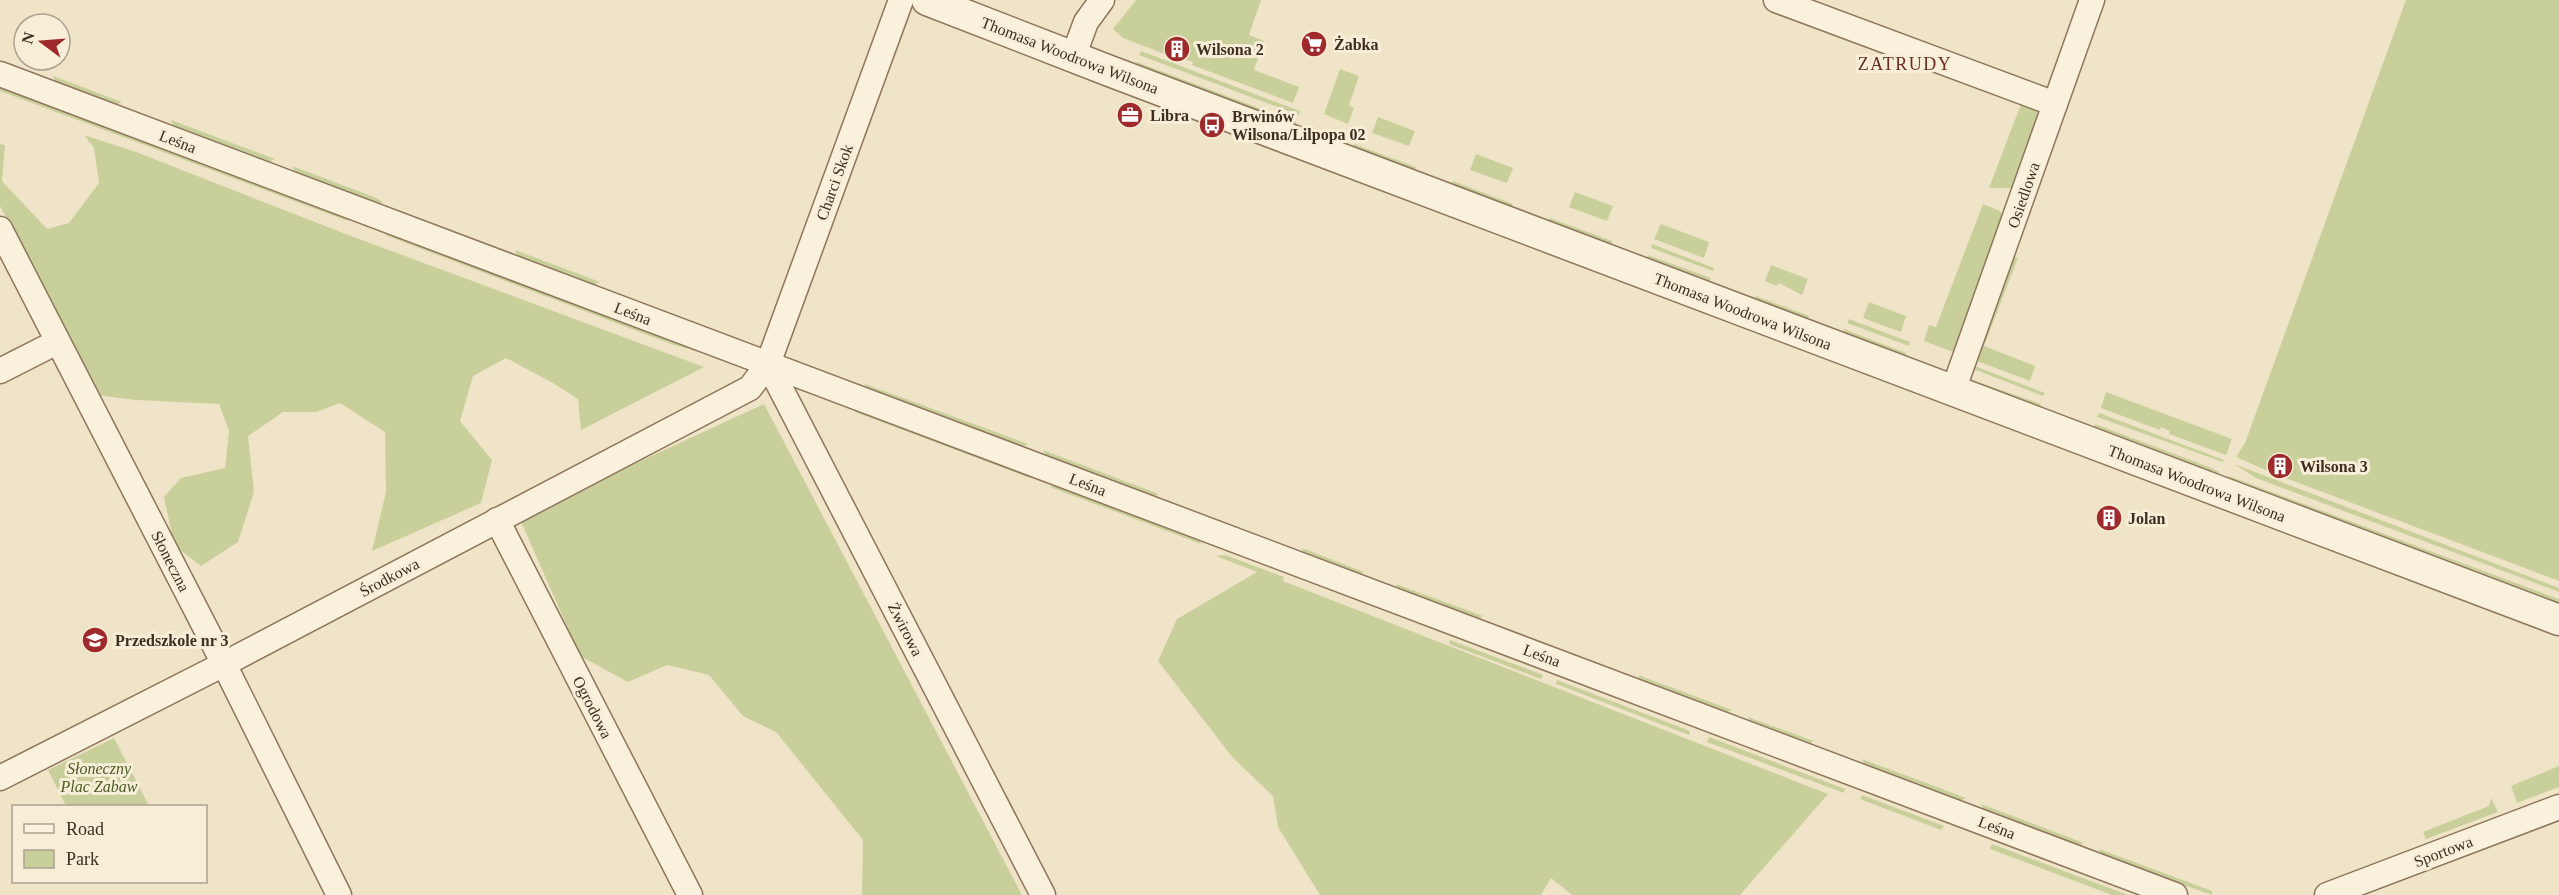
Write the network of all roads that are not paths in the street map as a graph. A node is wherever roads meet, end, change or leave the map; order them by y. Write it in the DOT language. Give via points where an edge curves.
graph roads {
  1 [pos="901,0"];
  2 [pos="927,0"];
  3 [pos="1102,0"];
  4 [pos="1776,0"];
  5 [pos="2092,0"];
  6 [pos="1073,57"];
  7 [pos="0,74"];
  8 [pos="2055,104"];
  9 [pos="0,229"];
  10 [pos="57,342"];
  11 [pos="768,364"];
  12 [pos="0,371"];
  13 [pos="1953,391"];
  14 [pos="497,520"];
  15 [pos="2559,620"];
  16 [pos="224,664"];
  17 [pos="0,777"];
  18 [pos="2559,807"];
  19 [pos="339,895"];
  20 [pos="690,895"];
  21 [pos="1042,895"];
  22 [pos="2175,895"];
  23 [pos="2327,895"];
  1 -- 11 [label="street, Charci Skok"];
  2 -- 6 [label="street, Thomasa Woodrowa Wilsona"];
  3 -- 6 [label="street" via="1086,22"];
  4 -- 8 [label="street"];
  5 -- 8 [label="street, Osiedlowa"];
  6 -- 13 [label="street, Thomasa Woodrowa Wilsona"];
  7 -- 11 [label="street, Leśna"];
  8 -- 13 [label="street, Osiedlowa"];
  9 -- 10 [label="street, Słoneczna"];
  10 -- 12 [label="street"];
  10 -- 16 [label="street, Słoneczna"];
  11 -- 14 [label="street, Środkowa" via="745,393"];
  11 -- 21 [label="street, Żwirowa"];
  11 -- 22 [label="street, Leśna"];
  13 -- 15 [label="street, Thomasa Woodrowa Wilsona"];
  14 -- 16 [label="street, Środkowa"];
  14 -- 20 [label="street, Ogrodowa"];
  16 -- 17 [label="street, Środkowa"];
  16 -- 19 [label="street, Słoneczna"];
  18 -- 23 [label="street, Sportowa"];
}
